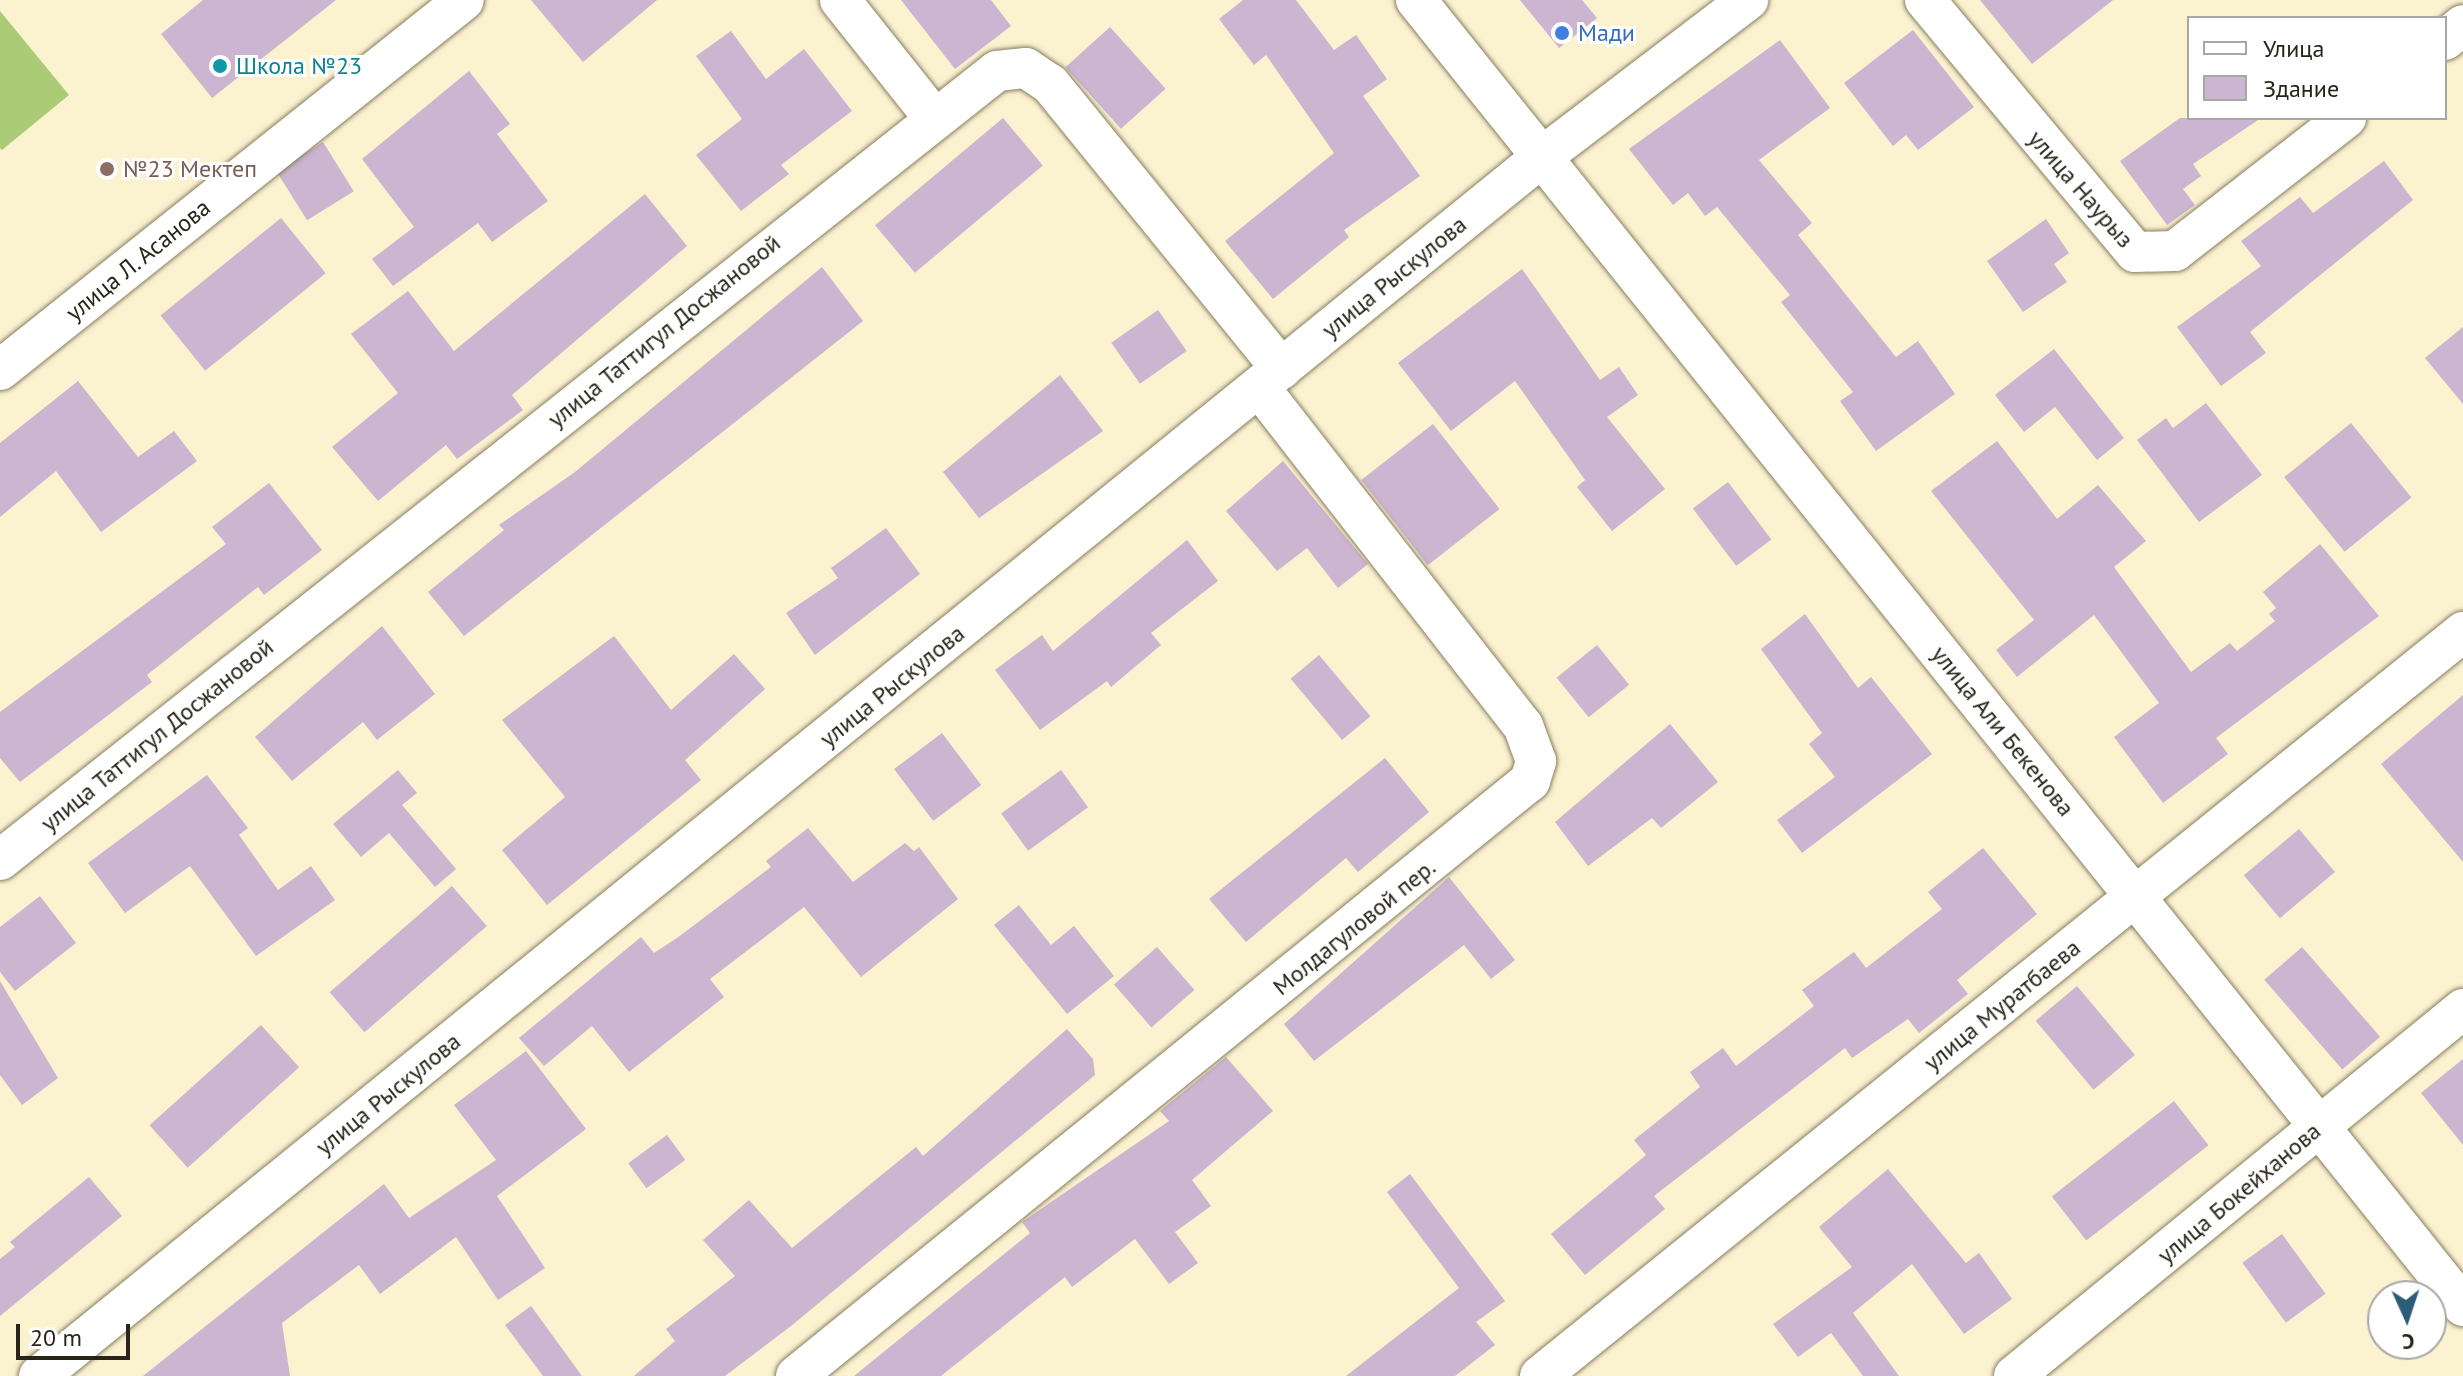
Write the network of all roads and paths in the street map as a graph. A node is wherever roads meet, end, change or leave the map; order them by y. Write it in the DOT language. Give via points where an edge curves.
graph roads {
  1 [pos="464,0"];
  2 [pos="840,0"];
  3 [pos="1416,0"];
  4 [pos="1748,0"];
  5 [pos="1925,0"];
  6 [pos="2463,25"];
  7 [pos="2447,38"];
  8 [pos="933,117"];
  9 [pos="2343,120"];
  10 [pos="1543,156"];
  11 [pos="0,370"];
  12 [pos="1271,378"];
  13 [pos="2463,632"];
  14 [pos="0,860"];
  15 [pos="2139,895"];
  16 [pos="2463,1009"];
  17 [pos="2319,1126"];
  18 [pos="2463,1306"];
  19 [pos="39,1376"];
  20 [pos="796,1376"];
  21 [pos="1540,1376"];
  22 [pos="2014,1376"];
  1 -- 11 [label="street, улица Л. Асанова"];
  2 -- 8 [label="street"];
  3 -- 10 [label="street, улица Али Бекенова"];
  4 -- 10 [label="street, улица Рыскулова"];
  5 -- 9 [label="street, улица Наурыз" via="2135,252 2175,251"];
  6 -- 7 [label="street"];
  8 -- 12 [label="street, улица Таттигул Досжановой" via="997,71 1026,68 1050,84"];
  8 -- 14 [label="street, улица Таттигул Досжановой"];
  10 -- 12 [label="street, улица Рыскулова"];
  10 -- 15 [label="street, улица Али Бекенова"];
  12 -- 19 [label="street, улица Рыскулова"];
  12 -- 20 [label="street, Молдагуловой пер." via="1523,726 1535,753 1530,781"];
  13 -- 15 [label="street, улица Муратбаева"];
  15 -- 17 [label="street, улица Али Бекенова"];
  15 -- 21 [label="street, улица Муратбаева"];
  16 -- 17 [label="street, улица Бокейханова"];
  17 -- 18 [label="street, улица Али Бекенова"];
  17 -- 22 [label="street, улица Бокейханова"];
}
